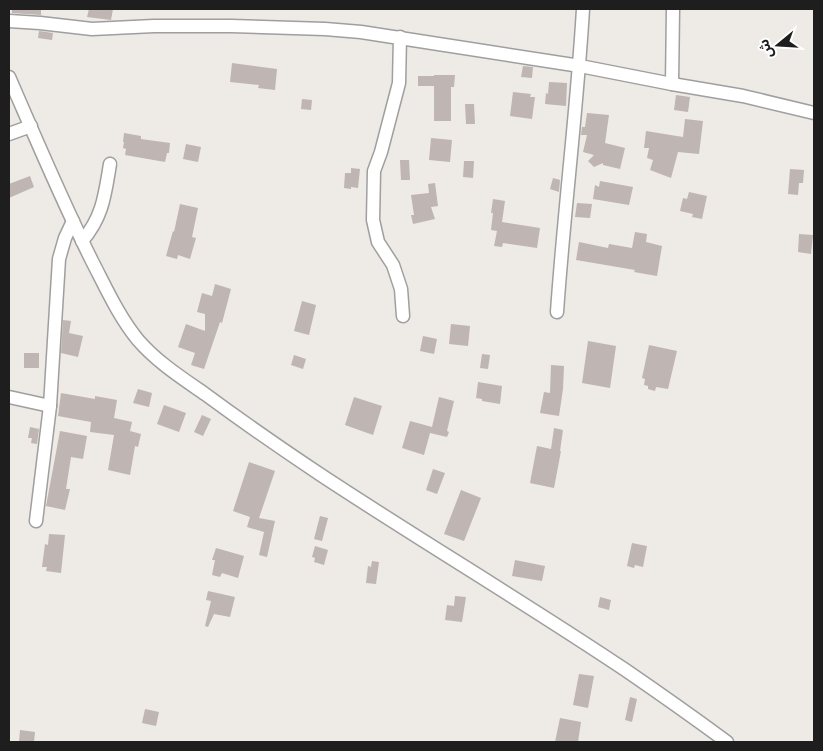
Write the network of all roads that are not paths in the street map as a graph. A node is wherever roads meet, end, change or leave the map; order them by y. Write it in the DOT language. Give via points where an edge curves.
graph roads {
  1 [pos="583,9"];
  2 [pos="673,9"];
  3 [pos="9,21"];
  4 [pos="400,37"];
  5 [pos="580,66"];
  6 [pos="9,77"];
  7 [pos="672,84"];
  8 [pos="814,113"];
  9 [pos="31,126"];
  10 [pos="9,134"];
  11 [pos="110,164"];
  12 [pos="72,221"];
  13 [pos="82,241"];
  14 [pos="557,312"];
  15 [pos="403,316"];
  16 [pos="9,397"];
  17 [pos="50,406"];
  18 [pos="36,521"];
  19 [pos="727,742"];
  1 -- 5 [label="street"];
  2 -- 7 [label="street"];
  3 -- 4 [label="street" via="102,30 161,26 280,27"];
  4 -- 5 [label="street"];
  4 -- 15 [label="street" via="399,84 374,171 373,220 378,242 393,265 401,289"];
  5 -- 7 [label="street"];
  5 -- 14 [label="street"];
  6 -- 9 [label="street"];
  7 -- 8 [label="street"];
  9 -- 10 [label="street"];
  9 -- 12 [label="street"];
  11 -- 13 [label="street" via="99,216"];
  12 -- 13 [label="street"];
  12 -- 17 [label="street" via="59,259"];
  13 -- 19 [label="street" via="126,322 145,347 173,371 259,434 578,639"];
  16 -- 17 [label="street"];
  17 -- 18 [label="street"];
}
